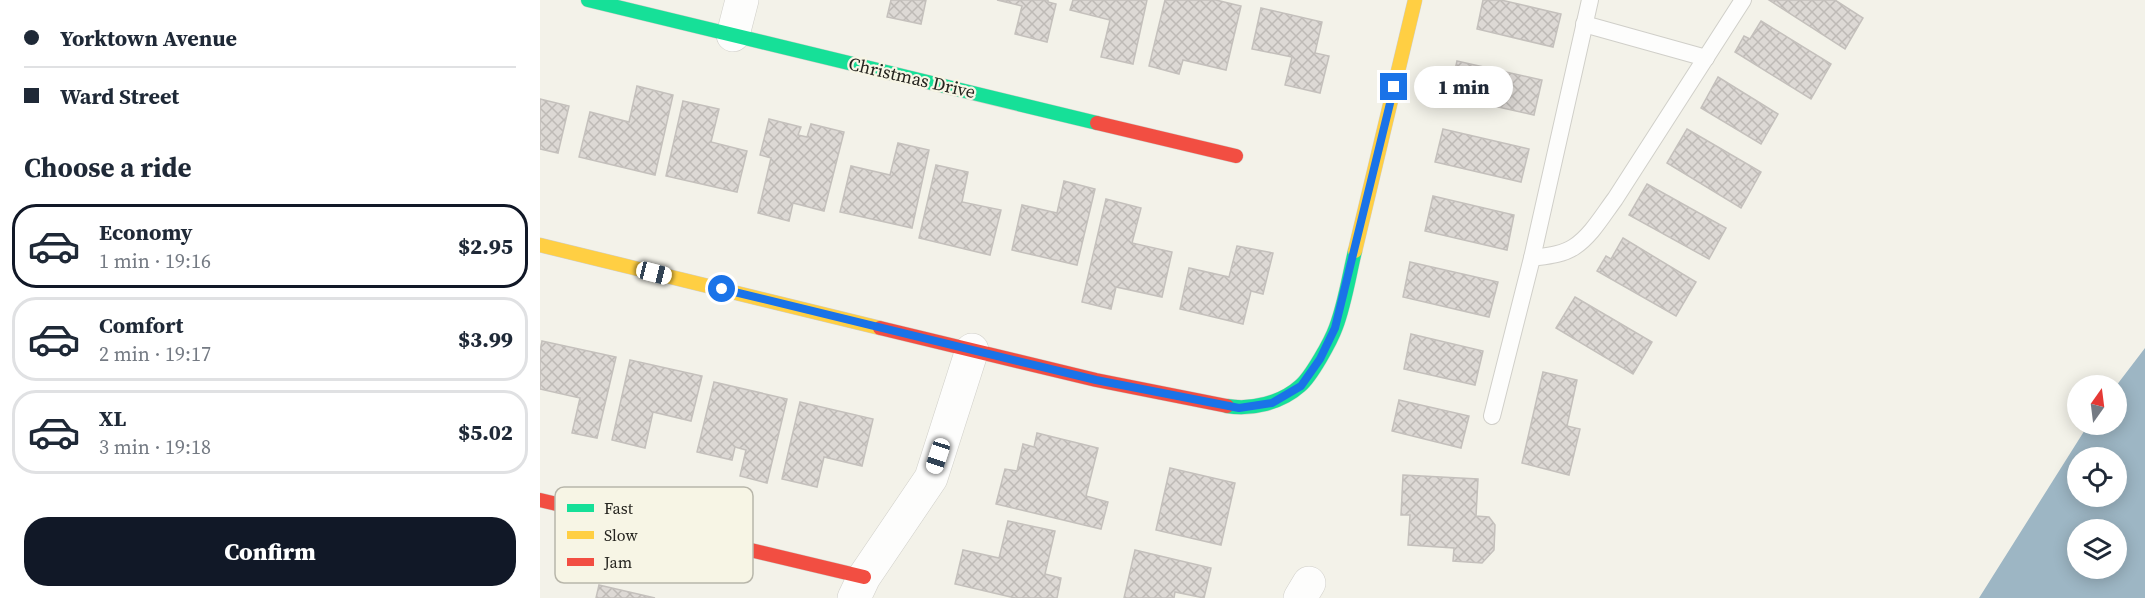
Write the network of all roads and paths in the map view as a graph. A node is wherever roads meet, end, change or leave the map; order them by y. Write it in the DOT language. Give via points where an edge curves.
graph roads {
  1 [pos="588,0"];
  2 [pos="741,0"];
  3 [pos="1415,0"];
  4 [pos="1590,0"];
  5 [pos="1743,0"];
  6 [pos="1584,24"];
  7 [pos="733,35"];
  8 [pos="1706,58"];
  9 [pos="1236,156"];
  10 [pos="540,245"];
  11 [pos="1532,258"];
  12 [pos="972,350"];
  13 [pos="1492,416"];
  14 [pos="540,500"];
  15 [pos="555,504"];
  16 [pos="753,558"];
  17 [pos="859,587"];
  1 -- 7 [label="street, Christmas Drive"];
  2 -- 7 [label="street"];
  3 -- 12 [label="street" via="1335,328 1301,386 1272,403 1239,408"];
  4 -- 6 [label="lane"];
  5 -- 8 [label="lane"];
  6 -- 8 [label="lane"];
  6 -- 11 [label="lane"];
  7 -- 9 [label="street, Christmas Drive"];
  8 -- 11 [label="lane" via="1592,230 1574,247"];
  10 -- 12 [label="street"];
  11 -- 13 [label="lane"];
  12 -- 17 [label="street" via="931,478"];
  14 -- 15 [label="street"];
  16 -- 17 [label="street"];
}
